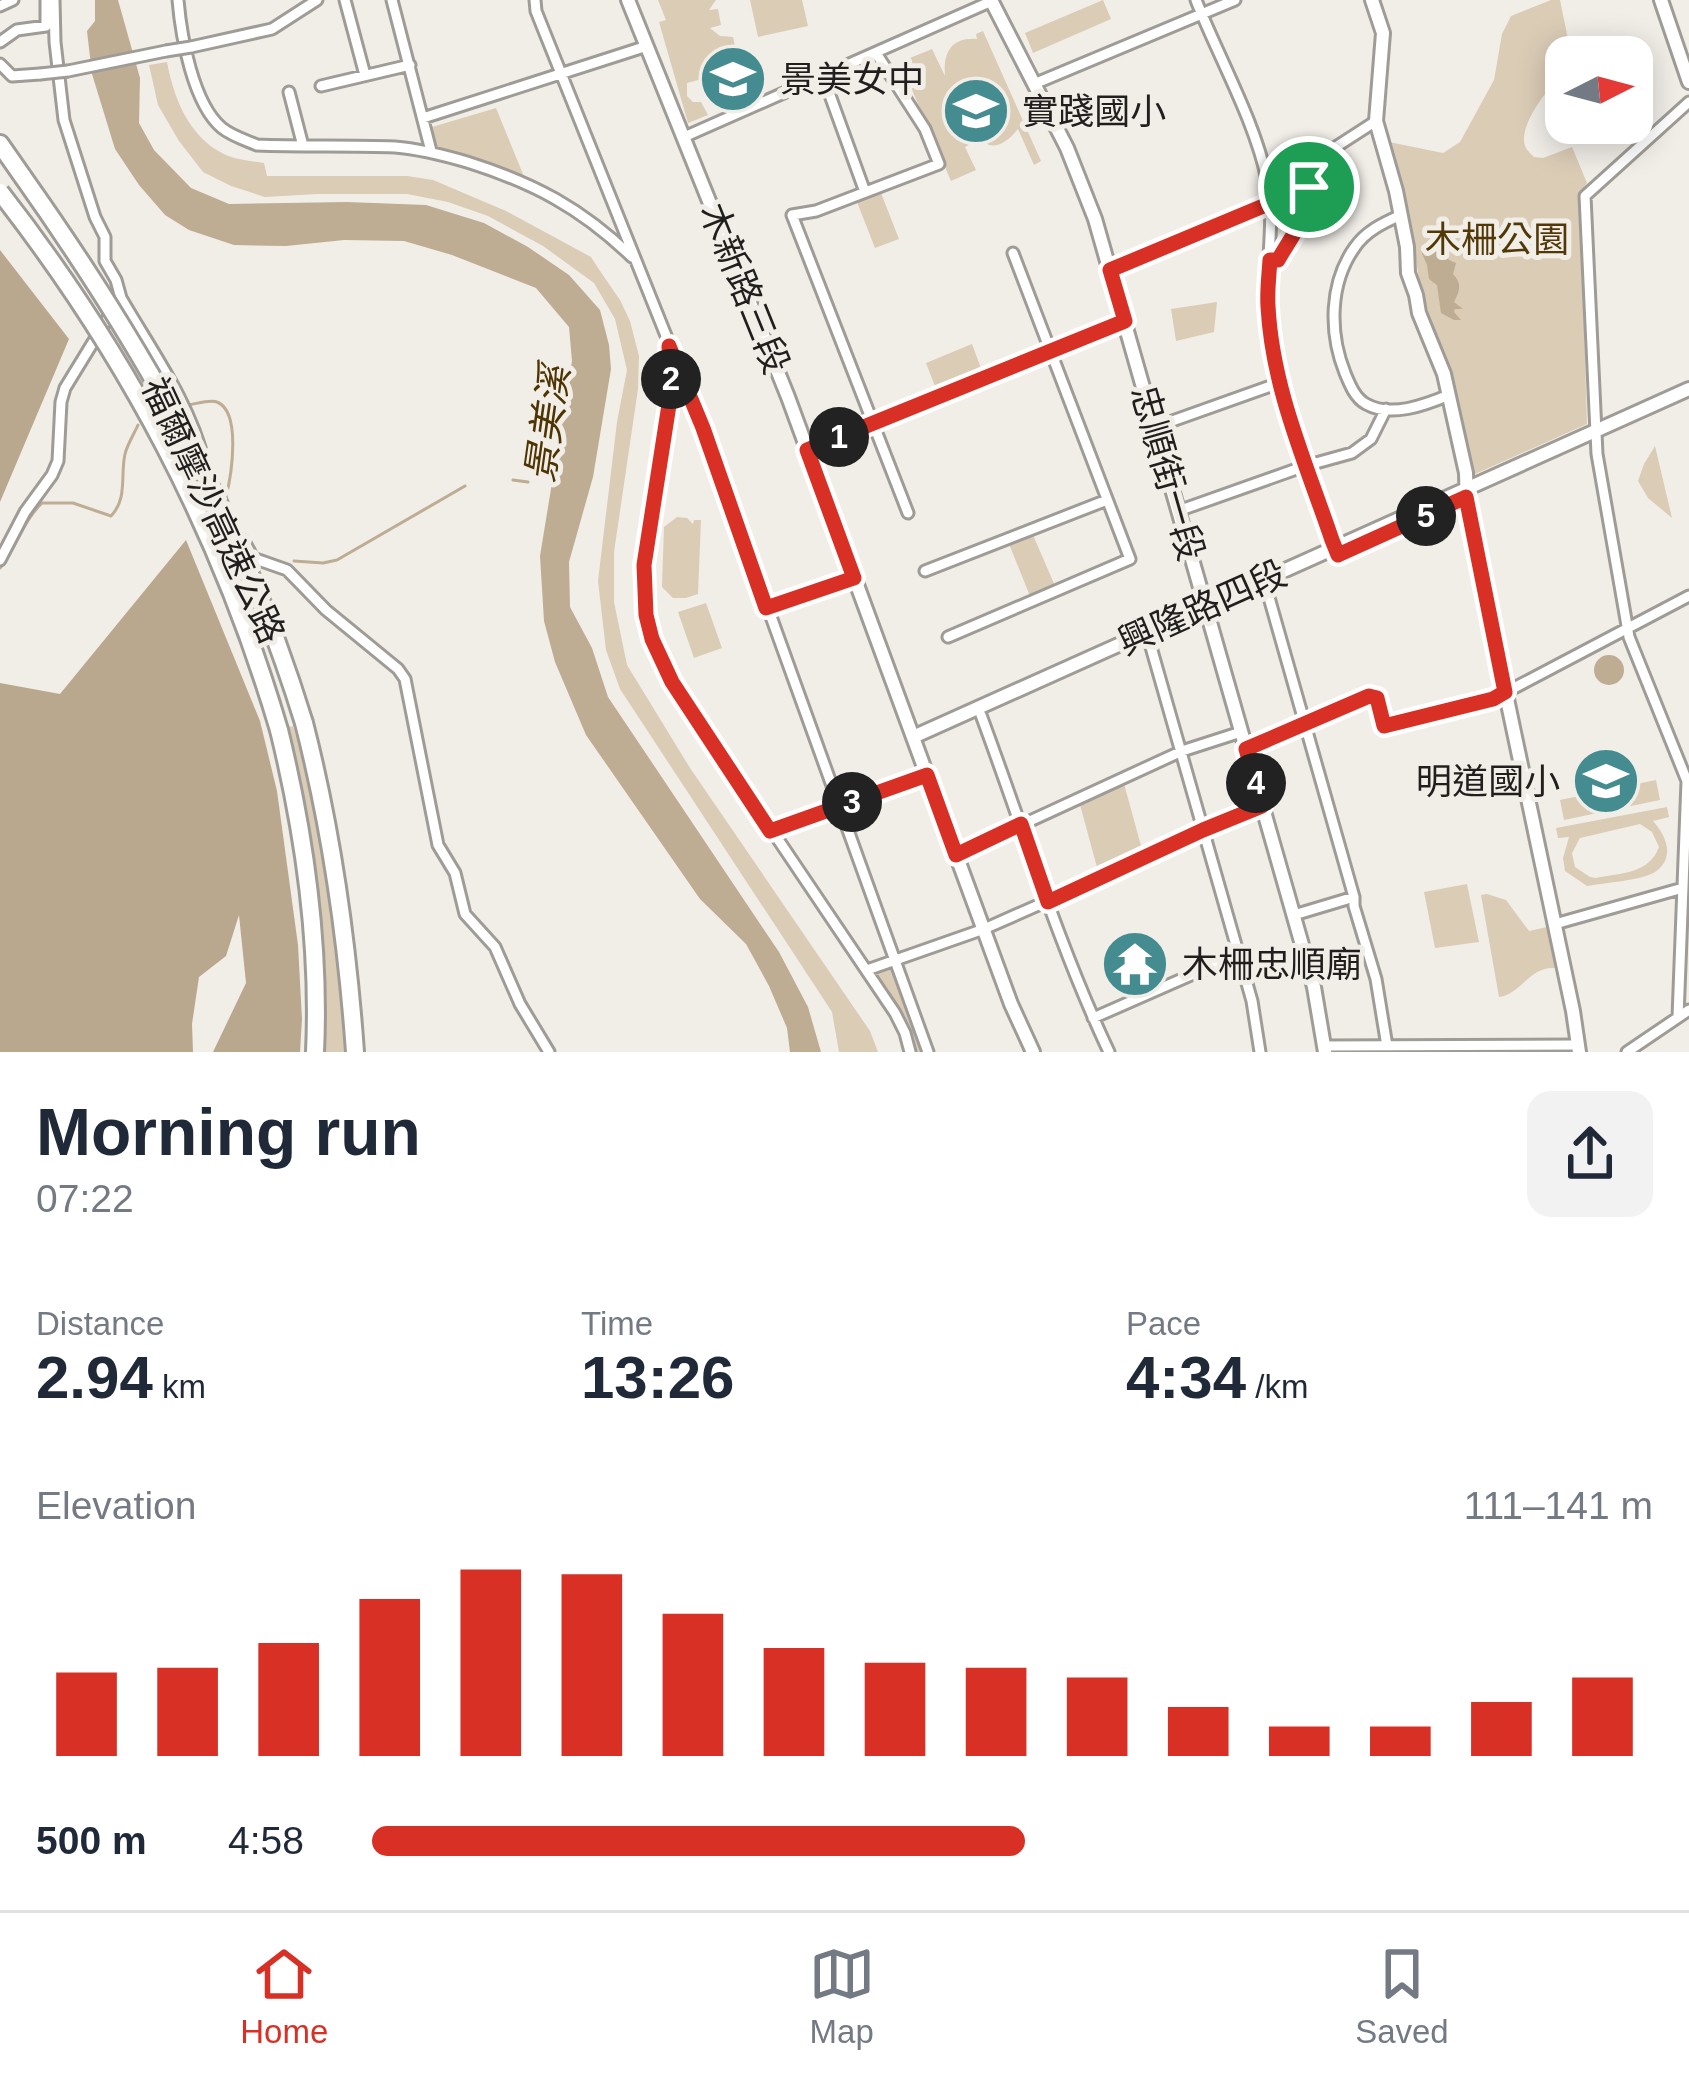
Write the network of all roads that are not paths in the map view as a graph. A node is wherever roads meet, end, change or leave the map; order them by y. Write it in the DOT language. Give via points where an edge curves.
graph roads {
  1 [pos="13,0"];
  2 [pos="50,0"];
  3 [pos="178,0"];
  4 [pos="316,0"];
  5 [pos="345,0"];
  6 [pos="392,0"];
  7 [pos="536,0"];
  8 [pos="628,0"];
  9 [pos="1196,0"];
  10 [pos="1235,0"];
  11 [pos="1372,0"];
  12 [pos="1665,0"];
  13 [pos="992,1"];
  14 [pos="0,6"];
  15 [pos="1202,14"];
  16 [pos="0,42"];
  17 [pos="647,46"];
  18 [pos="876,53"];
  19 [pos="1689,59"];
  20 [pos="0,64"];
  21 [pos="410,65"];
  22 [pos="365,75"];
  23 [pos="560,75"];
  24 [pos="823,76"];
  25 [pos="1689,82"];
  26 [pos="1034,84"];
  27 [pos="321,86"];
  28 [pos="289,92"];
  29 [pos="1689,102"];
  30 [pos="423,118"];
  31 [pos="1376,121"];
  32 [pos="684,137"];
  33 [pos="0,146"];
  34 [pos="303,146"];
  35 [pos="431,152"];
  36 [pos="1316,181"];
  37 [pos="0,192"];
  38 [pos="866,192"];
  39 [pos="1270,203"];
  40 [pos="1401,214"];
  41 [pos="1013,253"];
  42 [pos="1270,260"];
  43 [pos="636,262"];
  44 [pos="1110,270"];
  45 [pos="121,298"];
  46 [pos="1125,321"];
  47 [pos="668,343"];
  48 [pos="1050,351"];
  49 [pos="1279,382"];
  50 [pos="1689,393"];
  51 [pos="1449,395"];
  52 [pos="1386,409"];
  53 [pos="873,423"];
  54 [pos="1154,423"];
  55 [pos="1595,435"];
  56 [pos="807,450"];
  57 [pos="1305,466"];
  58 [pos="1466,493"];
  59 [pos="1107,500"];
  60 [pos="1178,511"];
  61 [pos="908,513"];
  62 [pos="1337,551"];
  63 [pos="0,560"];
  64 [pos="925,572"];
  65 [pos="854,578"];
  66 [pos="1261,585"];
  67 [pos="1689,596"];
  68 [pos="766,608"];
  69 [pos="1206,610"];
  70 [pos="1627,628"];
  71 [pos="949,637"];
  72 [pos="1149,640"];
  73 [pos="1505,692"];
  74 [pos="981,715"];
  75 [pos="1305,723"];
  76 [pos="1241,732"];
  77 [pos="914,741"];
  78 [pos="1246,749"];
  79 [pos="1182,751"];
  80 [pos="927,775"];
  81 [pos="1688,781"];
  82 [pos="1262,806"];
  83 [pos="838,807"];
  84 [pos="1021,824"];
  85 [pos="1203,830"];
  86 [pos="770,831"];
  87 [pos="956,855"];
  88 [pos="1682,888"];
  89 [pos="1354,897"];
  90 [pos="1048,902"];
  91 [pos="1294,915"];
  92 [pos="1555,924"];
  93 [pos="984,929"];
  94 [pos="1239,954"];
  95 [pos="895,961"];
  96 [pos="867,970"];
  97 [pos="1689,1010"];
  98 [pos="1678,1017"];
  99 [pos="1093,1018"];
  100 [pos="1387,1046"];
  101 [pos="1325,1049"];
  102 [pos="1578,1049"];
  103 [pos="315,1052"];
  104 [pos="355,1052"];
  105 [pos="549,1052"];
  106 [pos="910,1052"];
  107 [pos="928,1052"];
  108 [pos="1033,1052"];
  109 [pos="1109,1052"];
  110 [pos="1260,1052"];
  111 [pos="1628,1052"];
  1 -- 14 [label="street"];
  2 -- 16 [label="street" via="46,26"];
  2 -- 45 [label="street" via="64,120"];
  3 -- 34 [label="street" via="210,116 257,145"];
  4 -- 20 [label="street, bridge" via="272,28 84,70 12,76"];
  5 -- 22 [label="street"];
  6 -- 21 [label="street"];
  7 -- 23 [label="street"];
  8 -- 17 [label="main road, 木新路三段"];
  9 -- 15 [label="street"];
  10 -- 15 [label="street"];
  11 -- 31 [label="main road" via="1383,33"];
  12 -- 19 [label="main road"];
  12 -- 25 [label="main road"];
  13 -- 18 [label="street"];
  13 -- 26 [label="main road, 忠順街一段"];
  15 -- 26 [label="street"];
  15 -- 39 [label="street" via="1256,144"];
  17 -- 23 [label="street"];
  17 -- 32 [label="main road, 木新路三段"];
  18 -- 24 [label="street"];
  18 -- 38 [label="street" via="939,164"];
  21 -- 22 [label="street"];
  21 -- 30 [label="street"];
  22 -- 27 [label="street"];
  23 -- 30 [label="street"];
  23 -- 43 [label="street"];
  24 -- 32 [label="street"];
  24 -- 38 [label="street"];
  26 -- 44 [label="main road, 忠順街一段" via="1084,189"];
  28 -- 34 [label="street"];
  29 -- 55 [label="street" via="1585,196"];
  30 -- 35 [label="street"];
  31 -- 36 [label="street" via="1328,152"];
  31 -- 40 [label="main road"];
  32 -- 56 [label="main road, 木新路三段"];
  33 -- 104 [label="highway, 福爾摩沙高速公路, bridge" via="169,402 249,567 320,786"];
  34 -- 35 [label="street"];
  35 -- 43 [label="street" via="552,194"];
  36 -- 39 [label="street"];
  36 -- 42 [label="street" via="1296,230 1278,260"];
  37 -- 103 [label="highway, 福爾摩沙高速公路, bridge" via="161,436 237,602 295,795 316,974"];
  38 -- 53 [label="street" via="792,214"];
  39 -- 42 [label="street"];
  39 -- 44 [label="street"];
  40 -- 51 [label="main road" via="1408,273"];
  40 -- 52 [label="street" via="1365,235 1336,291 1335,338 1350,386 1366,404"];
  41 -- 48 [label="street"];
  42 -- 49 [label="street"];
  43 -- 47 [label="street"];
  44 -- 46 [label="main road, 忠順街一段"];
  45 -- 63 [label="street" via="65,388 58,461"];
  45 -- 105 [label="street" via="178,396 254,558 287,570 405,679 438,844 465,914 495,946"];
  46 -- 48 [label="street"];
  46 -- 54 [label="main road, 忠順街一段"];
  47 -- 68 [label="street"];
  47 -- 86 [label="street" via="671,392 644,565 646,615 672,682"];
  48 -- 53 [label="street"];
  48 -- 59 [label="street"];
  49 -- 54 [label="street"];
  49 -- 57 [label="street"];
  50 -- 55 [label="main road, 興隆路四段"];
  51 -- 52 [label="street"];
  51 -- 58 [label="main road"];
  52 -- 57 [label="street" via="1360,448"];
  53 -- 56 [label="street"];
  53 -- 61 [label="street"];
  54 -- 60 [label="main road, 忠順街一段"];
  55 -- 58 [label="main road, 興隆路四段"];
  55 -- 70 [label="street"];
  56 -- 65 [label="main road, 木新路三段"];
  57 -- 60 [label="street"];
  57 -- 62 [label="street"];
  58 -- 62 [label="main road, 興隆路四段"];
  58 -- 73 [label="main road"];
  59 -- 64 [label="street"];
  59 -- 71 [label="street" via="1130,560"];
  60 -- 69 [label="main road, 忠順街一段"];
  62 -- 66 [label="main road, 興隆路四段"];
  65 -- 68 [label="street"];
  65 -- 77 [label="main road, 木新路三段"];
  66 -- 69 [label="main road, 興隆路四段"];
  66 -- 75 [label="street"];
  67 -- 70 [label="street"];
  68 -- 83 [label="street"];
  69 -- 72 [label="main road, 興隆路四段"];
  69 -- 76 [label="main road, 忠順街一段"];
  69 -- 77 [label="main road, 興隆路四段"];
  70 -- 73 [label="street"];
  70 -- 81 [label="street"];
  72 -- 74 [label="main road, 興隆路四段"];
  72 -- 79 [label="street"];
  73 -- 75 [label="street" via="1384,726 1378,701 1363,697"];
  73 -- 92 [label="main road"];
  74 -- 77 [label="main road, 興隆路四段"];
  74 -- 84 [label="street"];
  75 -- 78 [label="street"];
  75 -- 89 [label="street"];
  76 -- 78 [label="main road, 忠順街一段"];
  76 -- 79 [label="street"];
  77 -- 80 [label="main road, 木新路三段"];
  78 -- 82 [label="main road, 忠順街一段"];
  79 -- 84 [label="street"];
  79 -- 85 [label="street"];
  80 -- 83 [label="street"];
  80 -- 87 [label="main road, 木新路三段"];
  81 -- 88 [label="street"];
  82 -- 85 [label="street"];
  82 -- 91 [label="main road, 忠順街一段"];
  83 -- 86 [label="street"];
  83 -- 95 [label="street"];
  84 -- 87 [label="street"];
  84 -- 90 [label="street"];
  85 -- 90 [label="street"];
  85 -- 94 [label="street"];
  86 -- 96 [label="street"];
  87 -- 93 [label="main road, 木新路三段"];
  88 -- 92 [label="street"];
  88 -- 98 [label="street"];
  89 -- 91 [label="street"];
  89 -- 100 [label="street"];
  90 -- 93 [label="street"];
  90 -- 99 [label="street"];
  91 -- 101 [label="main road, 忠順街一段"];
  92 -- 102 [label="main road"];
  93 -- 95 [label="street"];
  93 -- 108 [label="main road, 木新路三段"];
  94 -- 99 [label="street"];
  94 -- 110 [label="street"];
  95 -- 96 [label="street"];
  95 -- 107 [label="street"];
  96 -- 106 [label="street"];
  97 -- 98 [label="street"];
  98 -- 111 [label="street"];
  99 -- 109 [label="street"];
  100 -- 101 [label="street"];
  100 -- 102 [label="street"];
}
